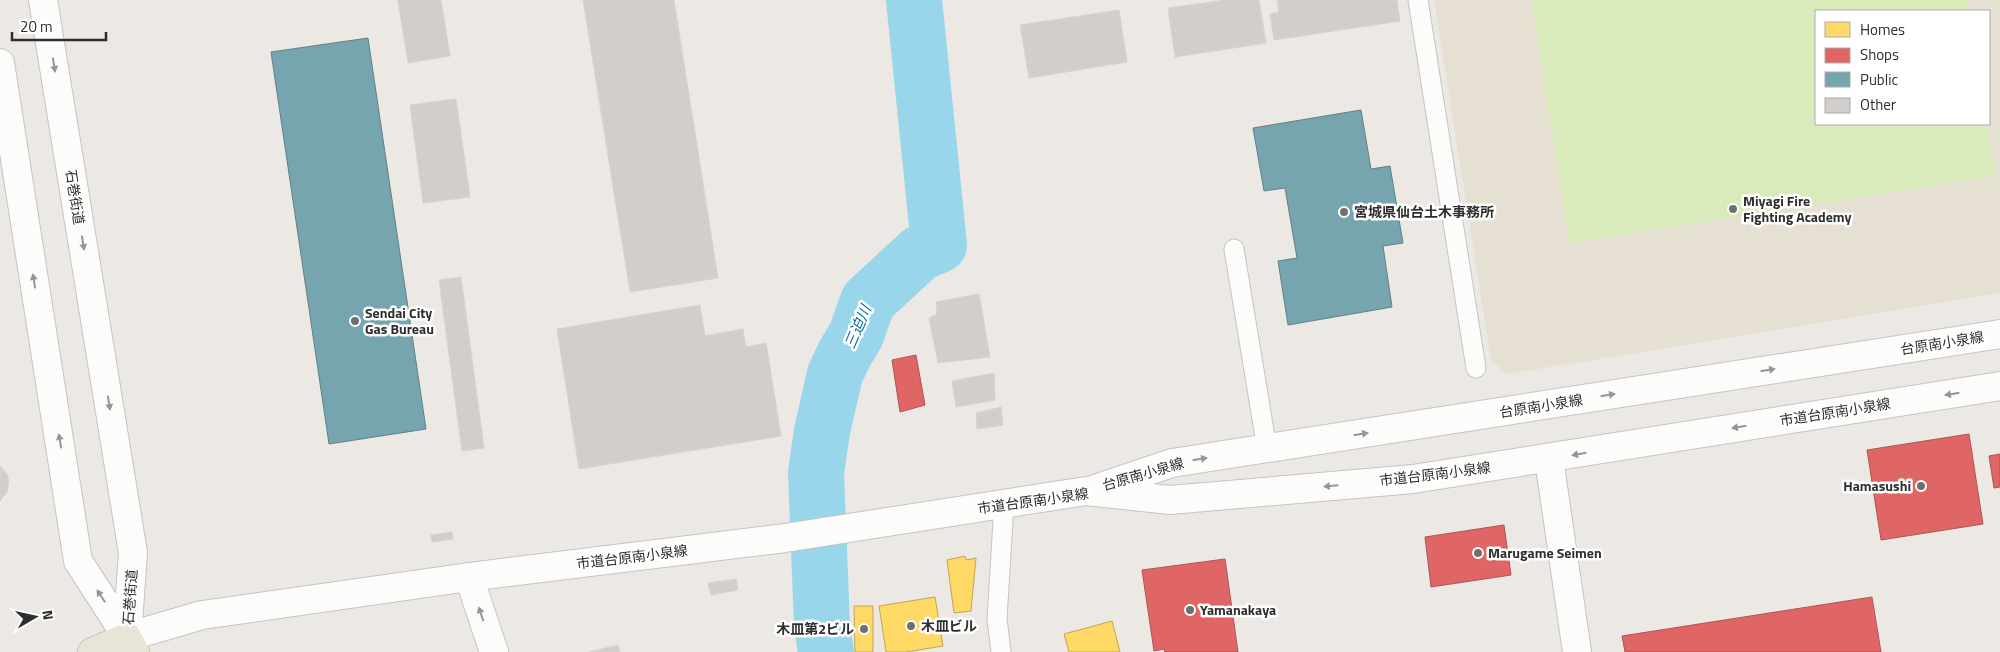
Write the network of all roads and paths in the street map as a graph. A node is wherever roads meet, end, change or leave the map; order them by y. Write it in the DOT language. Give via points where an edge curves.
graph roads {
  1 [pos="43,0"];
  2 [pos="1418,0"];
  3 [pos="0,63"];
  4 [pos="1234,249"];
  5 [pos="2000,334"];
  6 [pos="1476,368"];
  7 [pos="2000,386"];
  8 [pos="1267,449"];
  9 [pos="1549,459"];
  10 [pos="1086,492"];
  11 [pos="1004,504"];
  12 [pos="469,577"];
  13 [pos="131,644"];
  14 [pos="92,652"];
  15 [pos="494,652"];
  16 [pos="1001,652"];
  17 [pos="1577,652"];
  1 -- 13 [label="street, 石巻街道, one-way" via="133,553"];
  2 -- 6 [label="lane"];
  13 -- 3 [label="street, 石巻街道, one-way" via="78,561"];
  4 -- 8 [label="lane"];
  8 -- 5 [label="street, 台原南小泉線, one-way"];
  7 -- 9 [label="street, 市道台原南小泉線, one-way"];
  10 -- 8 [label="street, 台原南小泉線, one-way" via="1172,463"];
  9 -- 10 [label="street, 市道台原南小泉線, one-way" via="1413,479 1170,500"];
  9 -- 17 [label="street"];
  10 -- 11 [label="street, 市道台原南小泉線"];
  11 -- 12 [label="street, 市道台原南小泉線" via="784,538"];
  11 -- 16 [label="lane" via="997,619"];
  12 -- 13 [label="street, 市道台原南小泉線" via="202,615"];
  15 -- 12 [label="street, one-way"];
  13 -- 14 [label="main road"];
}
